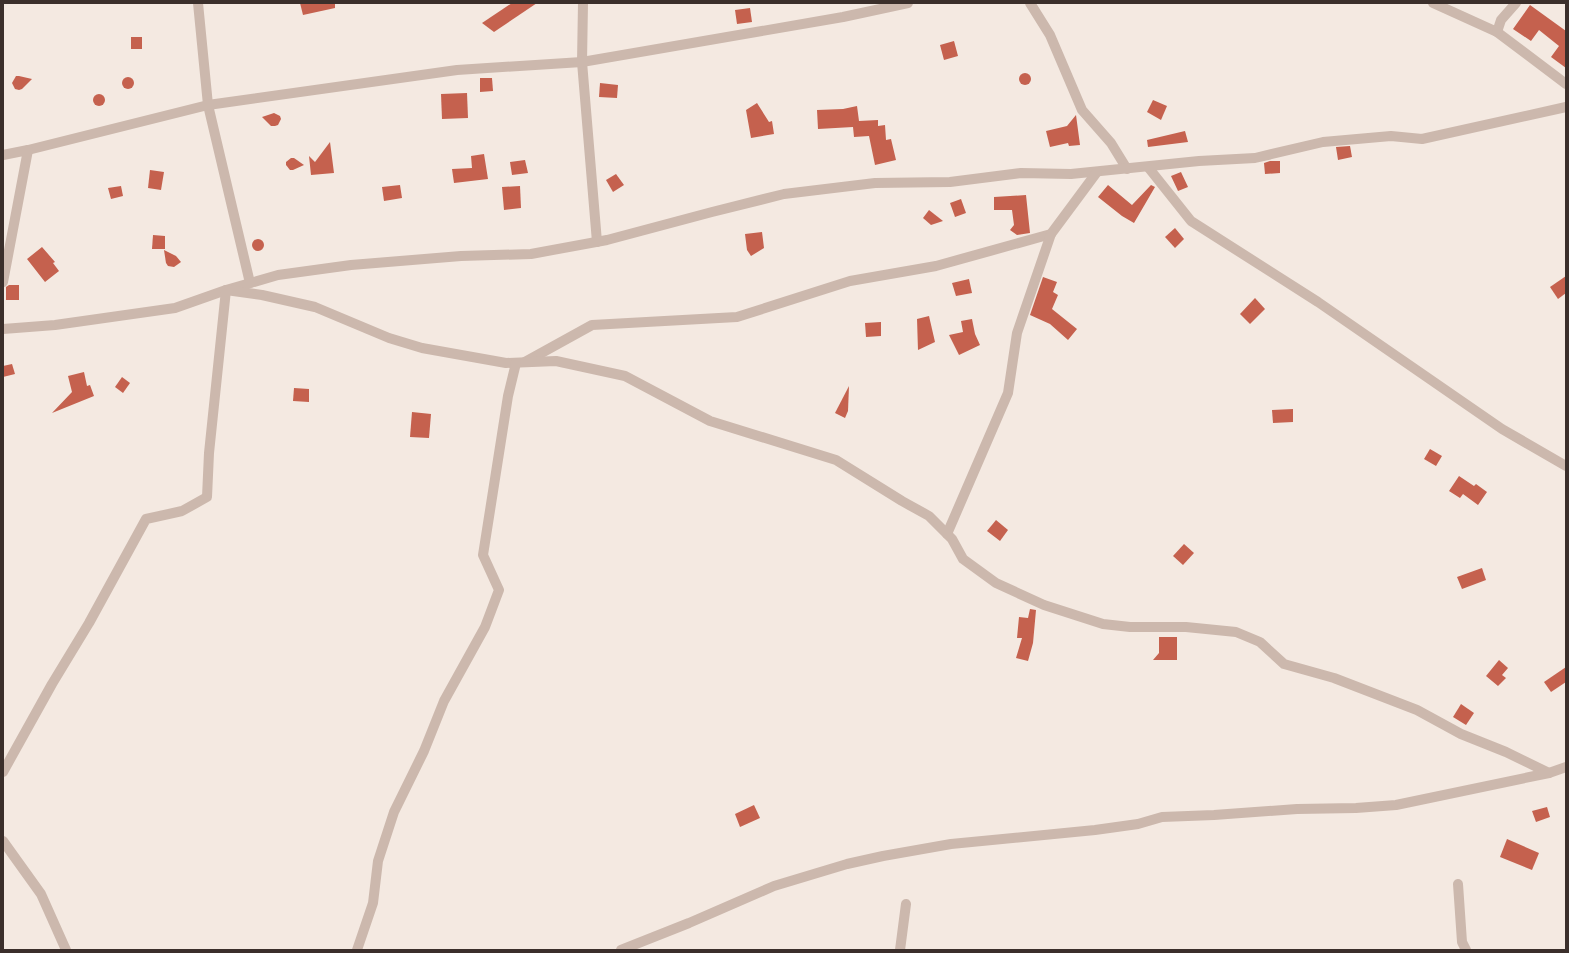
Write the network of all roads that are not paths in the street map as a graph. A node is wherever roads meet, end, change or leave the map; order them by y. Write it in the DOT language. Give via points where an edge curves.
graph roads {
  1 [pos="198,3"];
  2 [pos="583,3"];
  3 [pos="908,3"];
  4 [pos="1030,3"];
  5 [pos="1433,3"];
  6 [pos="1516,3"];
  7 [pos="1497,32"];
  8 [pos="582,62"];
  9 [pos="1566,84"];
  10 [pos="208,105"];
  11 [pos="1566,107"];
  12 [pos="28,150"];
  13 [pos="3,155"];
  14 [pos="1148,166"];
  15 [pos="1127,169"];
  16 [pos="1097,172"];
  17 [pos="1052,234"];
  18 [pos="597,242"];
  19 [pos="3,282"];
  20 [pos="250,283"];
  21 [pos="226,290"];
  22 [pos="3,329"];
  23 [pos="520,363"];
  24 [pos="1566,466"];
  25 [pos="948,534"];
  26 [pos="1566,767"];
  27 [pos="3,772"];
  28 [pos="1549,773"];
  29 [pos="3,841"];
  30 [pos="1458,884"];
  31 [pos="906,904"];
  32 [pos="66,950"];
  33 [pos="357,950"];
  34 [pos="621,950"];
  35 [pos="900,950"];
  36 [pos="1466,950"];
  1 -- 10 [label="street"];
  2 -- 8 [label="street"];
  3 -- 8 [label="street"];
  4 -- 15 [label="street" via="1050,35 1082,110 1111,143"];
  5 -- 7 [label="street"];
  6 -- 7 [label="street" via="1501,20"];
  7 -- 9 [label="street"];
  8 -- 10 [label="street" via="457,70"];
  8 -- 18 [label="street"];
  10 -- 12 [label="street"];
  10 -- 20 [label="street"];
  11 -- 14 [label="street" via="1422,139 1392,136 1323,142 1255,158"];
  12 -- 13 [label="street"];
  12 -- 19 [label="street"];
  14 -- 15 [label="street"];
  14 -- 24 [label="street" via="1191,221 1318,302 1502,429"];
  15 -- 16 [label="street"];
  16 -- 17 [label="street"];
  16 -- 18 [label="street" via="1021,173 950,182 875,183 784,194"];
  17 -- 23 [label="street" via="936,266 850,281 736,317 592,325"];
  17 -- 25 [label="street" via="1017,333 1008,393"];
  18 -- 20 [label="street" via="530,254 462,256 351,265 278,275"];
  20 -- 21 [label="street"];
  21 -- 22 [label="street" via="175,308 56,325"];
  21 -- 23 [label="street" via="315,307 389,338 422,348 506,363"];
  21 -- 27 [label="street" via="207,497 182,511 146,519 90,623 52,684"];
  23 -- 25 [label="street" via="556,361 625,376 710,421 836,460 929,516"];
  23 -- 33 [label="street" via="508,396 484,555 499,590 485,627 444,701 424,751 394,812 378,861 373,903"];
  25 -- 28 [label="street" via="963,559 996,583 1044,605 1103,624 1236,632 1260,642 1284,664 1334,678 1417,710 1461,734"];
  26 -- 28 [label="street"];
  28 -- 34 [label="street" via="1396,805 1162,817 1138,824 951,844 883,856 774,886"];
  29 -- 32 [label="street" via="41,894"];
  30 -- 36 [label="street" via="1462,942"];
  31 -- 35 [label="street"];
}
